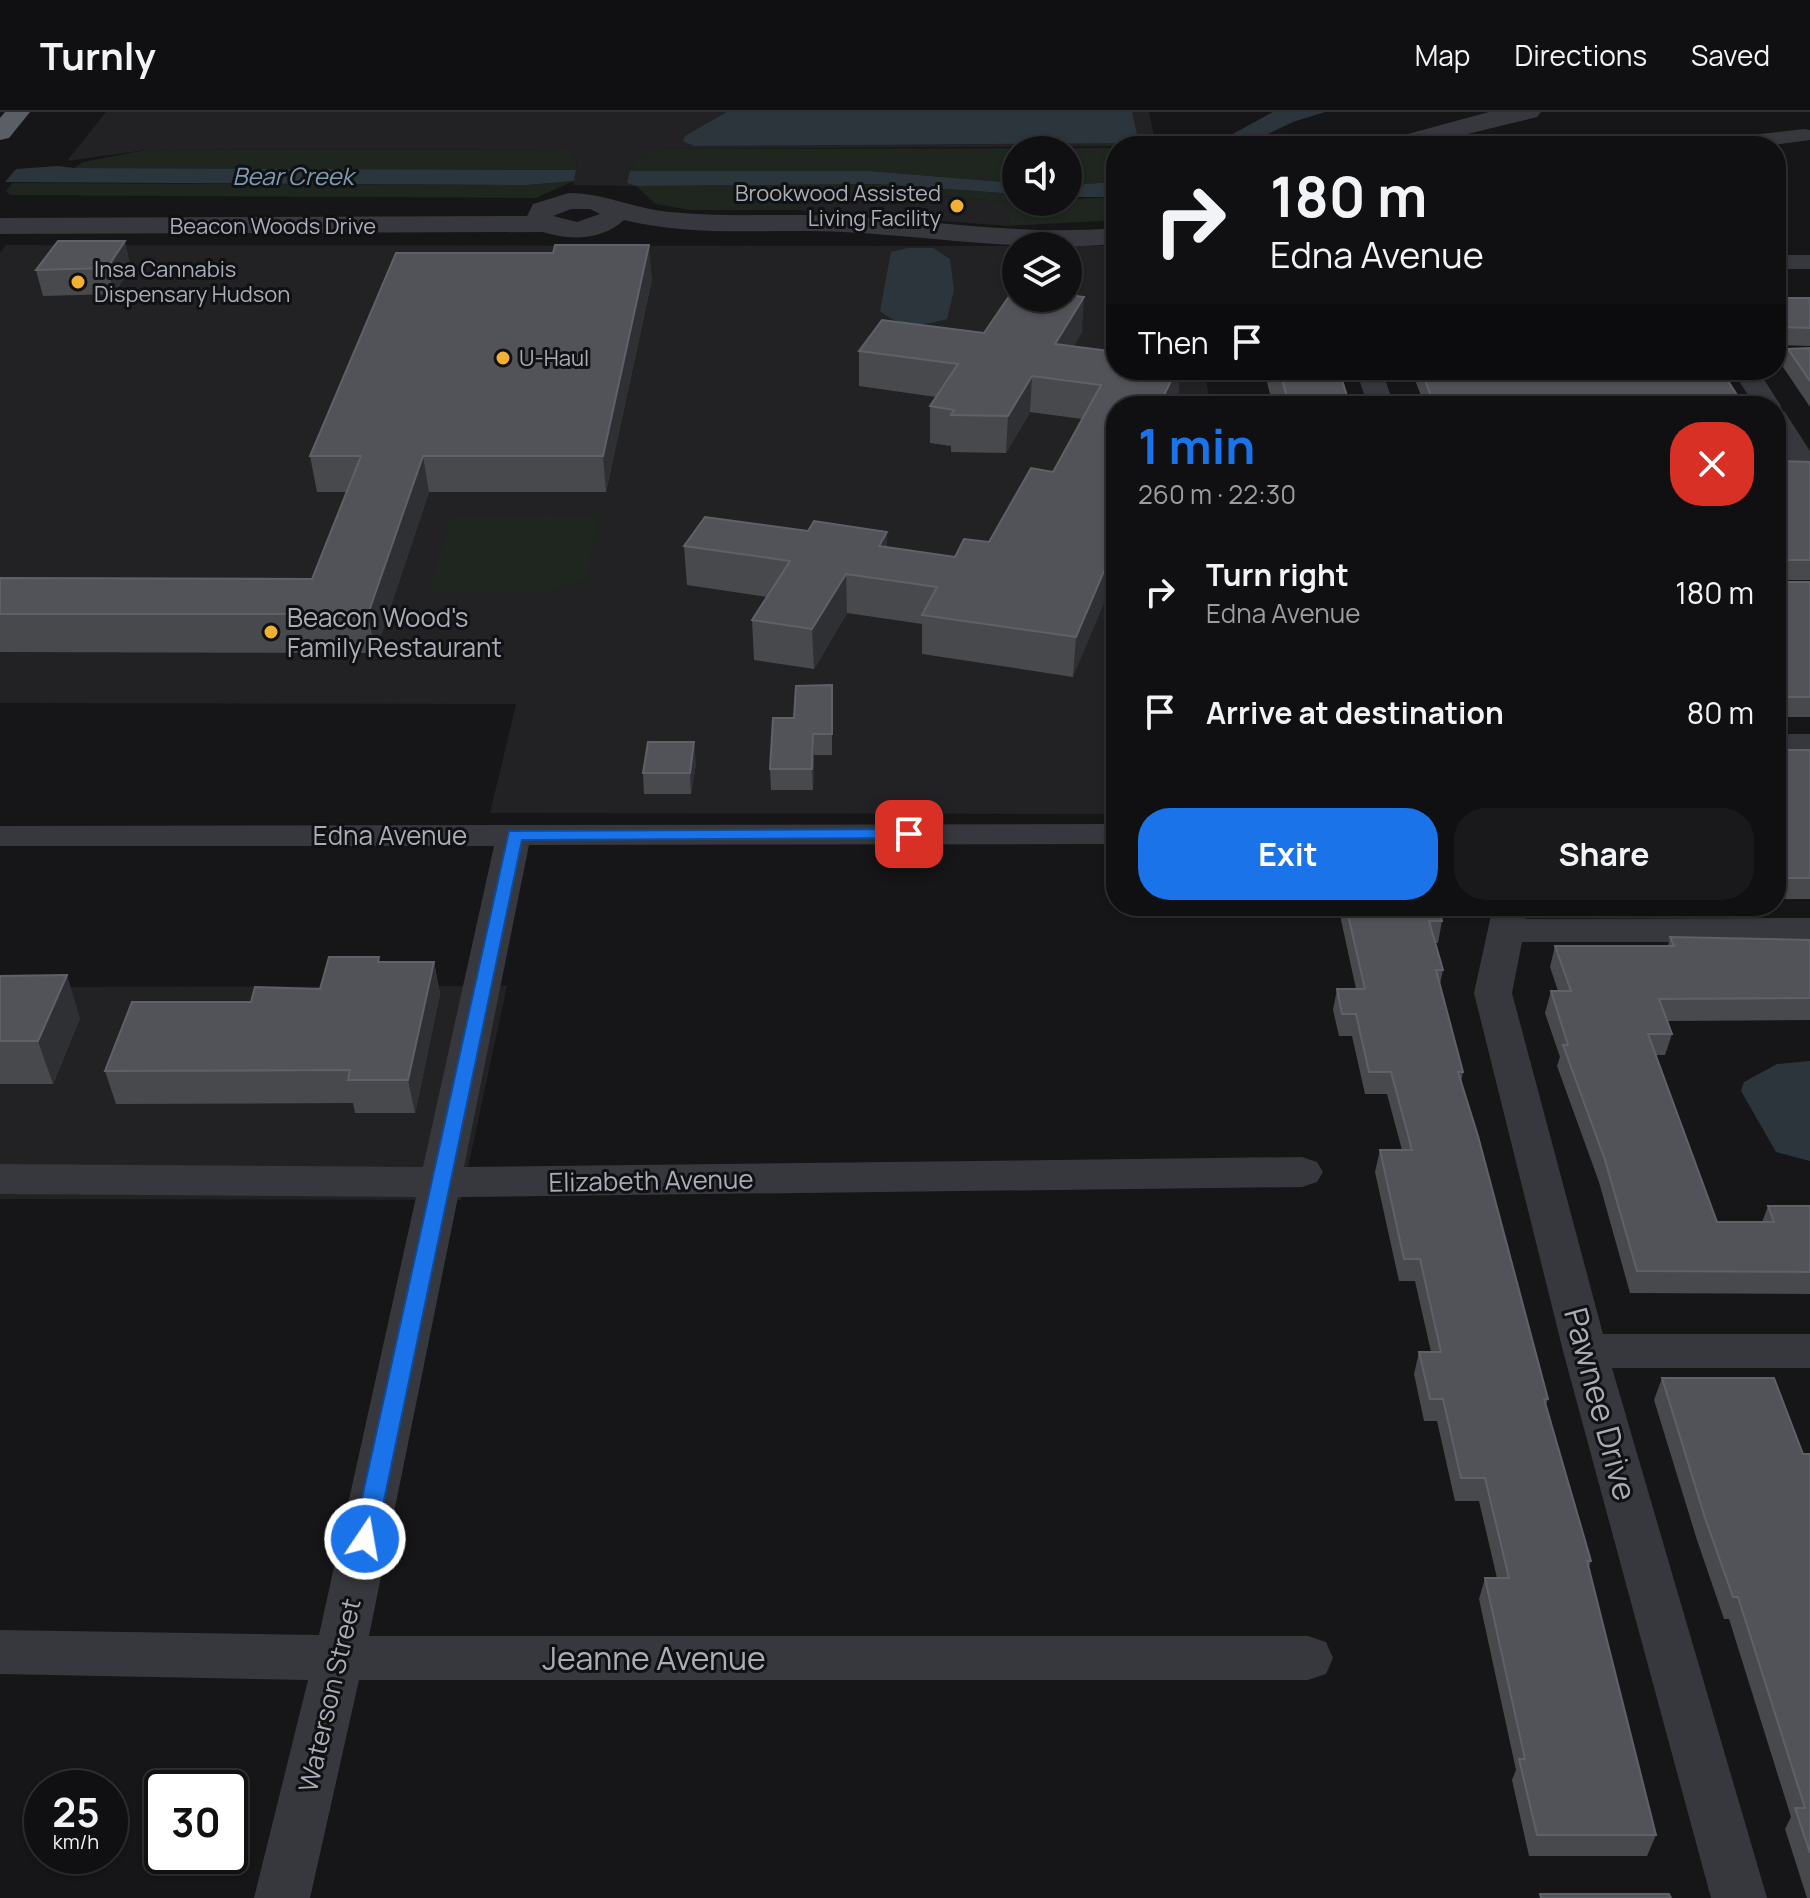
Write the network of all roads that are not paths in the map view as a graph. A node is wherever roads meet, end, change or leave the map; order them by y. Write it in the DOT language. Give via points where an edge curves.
graph roads {
  1 [pos="18,112"];
  2 [pos="1529,112"];
  3 [pos="1782,120"];
  4 [pos="0,133"];
  5 [pos="1807,135"];
  6 [pos="1426,136"];
  7 [pos="1786,137"];
  8 [pos="0,210"];
  9 [pos="544,217"];
  10 [pos="0,226"];
  11 [pos="1106,236"];
  12 [pos="1786,262"];
  13 [pos="1810,262"];
  14 [pos="1786,356"];
  15 [pos="1810,356"];
  16 [pos="1786,433"];
  17 [pos="1786,466"];
  18 [pos="1808,466"];
  19 [pos="1786,744"];
  20 [pos="1810,744"];
  21 [pos="1106,834"];
  22 [pos="514,835"];
  23 [pos="0,836"];
  24 [pos="1510,918"];
  25 [pos="1810,930"];
  26 [pos="1302,1172"];
  27 [pos="0,1179"];
  28 [pos="441,1182"];
  29 [pos="1585,1351"];
  30 [pos="1810,1351"];
  31 [pos="0,1652"];
  32 [pos="339,1658"];
  33 [pos="1308,1658"];
  34 [pos="282,1898"];
  35 [pos="1739,1898"];
  1 -- 4 [label="highway"];
  2 -- 6 [label="street"];
  3 -- 5 [label="street"];
  5 -- 7 [label="street"];
  8 -- 9 [label="street, Beacon Woods Drive"];
  9 -- 10 [label="street, Beacon Woods Drive"];
  9 -- 11 [label="street, Beacon Woods Drive" via="571,229 608,216 676,229 841,224 1019,239"];
  12 -- 13 [label="street"];
  14 -- 15 [label="street"];
  16 -- 18 [label="street"];
  17 -- 18 [label="street"];
  19 -- 20 [label="street"];
  21 -- 22 [label="street, Edna Avenue"];
  22 -- 23 [label="street, Edna Avenue"];
  22 -- 28 [label="street, Waterson Street"];
  24 -- 25 [label="street"];
  24 -- 29 [label="street, Pawnee Drive" via="1493,993"];
  26 -- 28 [label="street, Elizabeth Avenue"];
  27 -- 28 [label="street, Elizabeth Avenue"];
  28 -- 32 [label="street, Waterson Street"];
  29 -- 30 [label="street"];
  29 -- 35 [label="street, Pawnee Drive"];
  31 -- 32 [label="street, Jeanne Avenue"];
  32 -- 33 [label="street, Jeanne Avenue"];
  32 -- 34 [label="street, Waterson Street"];
}
